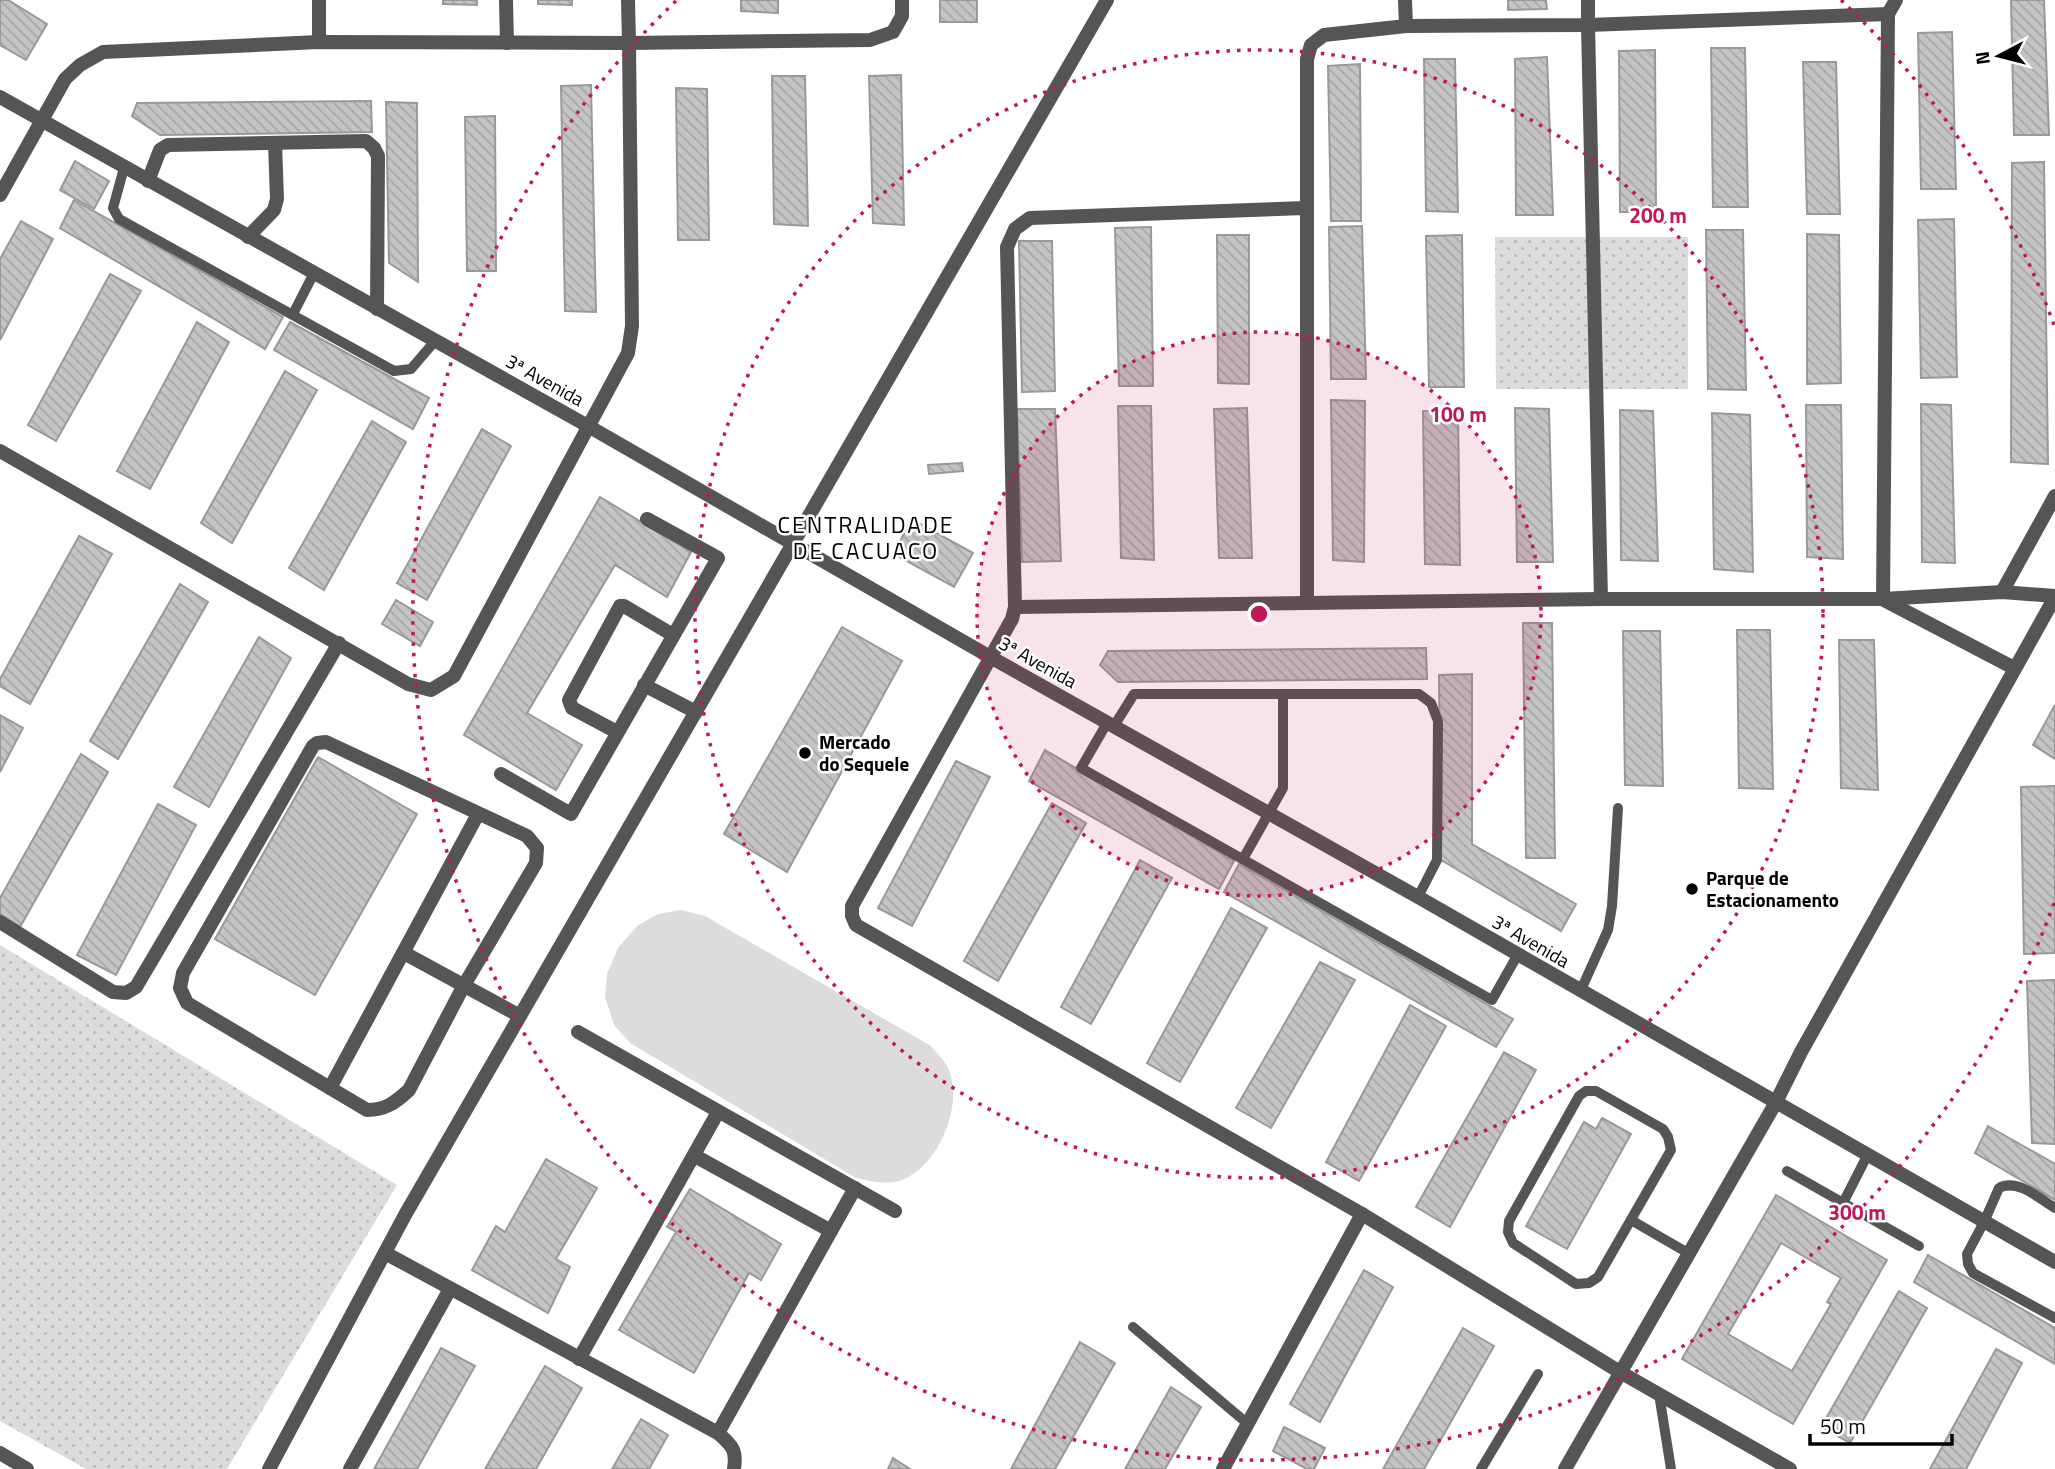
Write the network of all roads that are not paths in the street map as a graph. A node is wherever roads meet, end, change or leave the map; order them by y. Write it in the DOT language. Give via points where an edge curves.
graph roads {
  1 [pos="319,0"];
  2 [pos="506,0"];
  3 [pos="628,0"];
  4 [pos="902,0"];
  5 [pos="1107,0"];
  6 [pos="1405,0"];
  7 [pos="1588,0"];
  8 [pos="1896,0"];
  9 [pos="1888,14"];
  10 [pos="1588,25"];
  11 [pos="1406,26"];
  12 [pos="320,42"];
  13 [pos="506,43"];
  14 [pos="629,43"];
  15 [pos="0,97"];
  16 [pos="40,121"];
  17 [pos="275,143"];
  18 [pos="124,168"];
  19 [pos="148,181"];
  20 [pos="0,195"];
  21 [pos="1305,208"];
  22 [pos="248,237"];
  23 [pos="314,273"];
  24 [pos="377,309"];
  25 [pos="293,314"];
  26 [pos="435,341"];
  27 [pos="588,426"];
  28 [pos="0,451"];
  29 [pos="2055,496"];
  30 [pos="647,519"];
  31 [pos="794,543"];
  32 [pos="2002,592"];
  33 [pos="2055,596"];
  34 [pos="1601,599"];
  35 [pos="1883,599"];
  36 [pos="1307,603"];
  37 [pos="1015,607"];
  38 [pos="2051,610"];
  39 [pos="673,635"];
  40 [pos="339,643"];
  41 [pos="992,658"];
  42 [pos="2014,668"];
  43 [pos="644,685"];
  44 [pos="1283,694"];
  45 [pos="695,712"];
  46 [pos="1110,725"];
  47 [pos="617,732"];
  48 [pos="500,774"];
  49 [pos="1618,808"];
  50 [pos="478,814"];
  51 [pos="1269,814"];
  52 [pos="1243,859"];
  53 [pos="1418,897"];
  54 [pos="0,922"];
  55 [pos="404,953"];
  56 [pos="1517,956"];
  57 [pos="463,987"];
  58 [pos="1580,992"];
  59 [pos="520,1016"];
  60 [pos="578,1032"];
  61 [pos="330,1088"];
  62 [pos="1775,1104"];
  63 [pos="718,1112"];
  64 [pos="695,1156"];
  65 [pos="1867,1156"];
  66 [pos="1787,1171"];
  67 [pos="855,1188"];
  68 [pos="1843,1203"];
  69 [pos="2055,1209"];
  70 [pos="895,1211"];
  71 [pos="1362,1214"];
  72 [pos="1631,1220"];
  73 [pos="1984,1222"];
  74 [pos="831,1231"];
  75 [pos="1919,1246"];
  76 [pos="384,1253"];
  77 [pos="1688,1253"];
  78 [pos="2055,1262"];
  79 [pos="450,1289"];
  80 [pos="2055,1318"];
  81 [pos="1133,1327"];
  82 [pos="579,1359"];
  83 [pos="1620,1372"];
  84 [pos="1538,1374"];
  85 [pos="1659,1394"];
  86 [pos="1248,1424"];
  87 [pos="718,1433"];
  88 [pos="0,1454"];
  89 [pos="27,1469"];
  90 [pos="269,1469"];
  91 [pos="350,1469"];
  92 [pos="734,1469"];
  93 [pos="1223,1469"];
  94 [pos="1481,1469"];
  95 [pos="1564,1469"];
  96 [pos="1671,1469"];
  97 [pos="1790,1469"];
  1 -- 12 [label="street"];
  2 -- 13 [label="street"];
  3 -- 14 [label="street"];
  4 -- 14 [label="street" via="902,16 893,32 870,40"];
  5 -- 31 [label="street"];
  6 -- 11 [label="street"];
  7 -- 10 [label="street"];
  8 -- 9 [label="street"];
  9 -- 10 [label="street"];
  9 -- 35 [label="street"];
  10 -- 11 [label="street"];
  10 -- 34 [label="street"];
  11 -- 21 [label="street" via="1324,35 1311,45"];
  12 -- 13 [label="street"];
  12 -- 16 [label="street" via="103,52 65,79"];
  13 -- 14 [label="street"];
  14 -- 27 [label="street" via="632,326 628,353"];
  15 -- 16 [label="street, 3ª Avenida"];
  16 -- 18 [label="street, 3ª Avenida"];
  16 -- 20 [label="street"];
  17 -- 19 [label="street" via="163,147"];
  17 -- 22 [label="street" via="274,210"];
  17 -- 24 [label="street" via="366,141 374,148 378,156"];
  18 -- 19 [label="street, 3ª Avenida"];
  18 -- 25 [label="lane" via="113,208 119,219"];
  19 -- 22 [label="street, 3ª Avenida"];
  21 -- 36 [label="street"];
  21 -- 37 [label="street" via="1030,218 1015,229 1007,247"];
  22 -- 23 [label="street, 3ª Avenida"];
  23 -- 24 [label="street, 3ª Avenida"];
  23 -- 25 [label="lane"];
  24 -- 26 [label="street, 3ª Avenida"];
  25 -- 26 [label="lane" via="394,371 411,369"];
  26 -- 27 [label="street, 3ª Avenida"];
  27 -- 31 [label="street, 3ª Avenida"];
  27 -- 40 [label="street" via="454,676 431,690 408,684"];
  28 -- 40 [label="street"];
  29 -- 32 [label="street"];
  30 -- 39 [label="street" via="718,558"];
  31 -- 41 [label="street, 3ª Avenida"];
  31 -- 45 [label="street"];
  32 -- 33 [label="street"];
  32 -- 35 [label="street"];
  33 -- 38 [label="street"];
  34 -- 35 [label="street"];
  34 -- 36 [label="street"];
  35 -- 42 [label="street"];
  36 -- 37 [label="street"];
  37 -- 41 [label="street"];
  38 -- 42 [label="street"];
  39 -- 43 [label="street"];
  39 -- 47 [label="street" via="620,606 569,700 572,708"];
  40 -- 54 [label="street" via="136,987 125,993 113,992"];
  41 -- 46 [label="street, 3ª Avenida"];
  41 -- 71 [label="street" via="852,906 856,925"];
  42 -- 62 [label="street"];
  43 -- 45 [label="street"];
  43 -- 47 [label="street"];
  44 -- 46 [label="lane" via="1134,694"];
  44 -- 51 [label="lane" via="1283,788"];
  44 -- 53 [label="lane" via="1419,694 1431,703 1438,721 1437,860"];
  45 -- 59 [label="street"];
  46 -- 51 [label="street, 3ª Avenida"];
  46 -- 52 [label="lane" via="1081,768"];
  47 -- 48 [label="street" via="571,814"];
  49 -- 58 [label="lane" via="1608,930"];
  50 -- 55 [label="street"];
  50 -- 57 [label="street" via="527,836 537,848 536,863"];
  50 -- 61 [label="street" via="326,743 317,743 183,973 180,988 187,1003"];
  51 -- 52 [label="lane"];
  51 -- 53 [label="street, 3ª Avenida"];
  52 -- 56 [label="lane" via="1492,1000"];
  53 -- 56 [label="street, 3ª Avenida"];
  55 -- 57 [label="street"];
  55 -- 61 [label="street"];
  56 -- 58 [label="street, 3ª Avenida"];
  57 -- 59 [label="street"];
  57 -- 61 [label="street" via="409,1090 396,1102 381,1110 367,1110"];
  58 -- 62 [label="street, 3ª Avenida"];
  59 -- 76 [label="street"];
  60 -- 63 [label="street"];
  62 -- 65 [label="street, 3ª Avenida"];
  62 -- 77 [label="street"];
  63 -- 64 [label="street"];
  63 -- 67 [label="street"];
  64 -- 74 [label="street"];
  64 -- 82 [label="street"];
  65 -- 68 [label="lane"];
  65 -- 73 [label="street, 3ª Avenida"];
  66 -- 68 [label="lane"];
  67 -- 70 [label="street"];
  67 -- 74 [label="street"];
  68 -- 75 [label="lane"];
  69 -- 73 [label="lane" via="2018,1187 2004,1185 1998,1188"];
  71 -- 83 [label="street"];
  71 -- 86 [label="street"];
  72 -- 72 [label="lane" via="1598,1277 1588,1283 1576,1284 1513,1243 1508,1232 1509,1221 1586,1091 1596,1091 1663,1129 1668,1137 1671,1150"];
  72 -- 77 [label="lane"];
  73 -- 78 [label="street, 3ª Avenida"];
  73 -- 80 [label="lane" via="1967,1254 1973,1273"];
  74 -- 87 [label="street"];
  76 -- 79 [label="street"];
  76 -- 90 [label="street"];
  77 -- 83 [label="street"];
  79 -- 82 [label="street"];
  79 -- 91 [label="street"];
  81 -- 86 [label="lane"];
  82 -- 87 [label="street"];
  83 -- 85 [label="street"];
  83 -- 95 [label="street"];
  84 -- 94 [label="lane"];
  85 -- 96 [label="lane"];
  85 -- 97 [label="street"];
  86 -- 93 [label="street"];
  87 -- 92 [label="street" via="732,1446"];
  88 -- 89 [label="street"];
}
